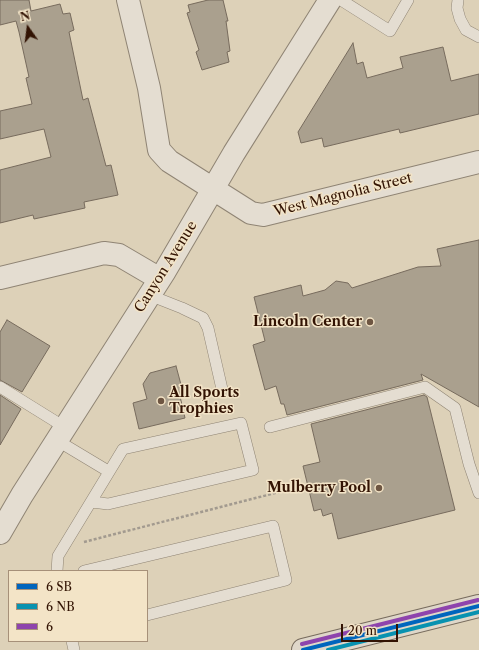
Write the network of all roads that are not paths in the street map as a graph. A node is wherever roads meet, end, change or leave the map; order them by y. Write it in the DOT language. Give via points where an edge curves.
graph roads {
  1 [pos="128,0"];
  2 [pos="330,0"];
  3 [pos="341,0"];
  4 [pos="408,0"];
  5 [pos="458,0"];
  6 [pos="479,37"];
  7 [pos="479,162"];
  8 [pos="213,189"];
  9 [pos="0,278"];
  10 [pos="154,287"];
  11 [pos="0,387"];
  12 [pos="222,389"];
  13 [pos="270,427"];
  14 [pos="62,434"];
  15 [pos="108,471"];
  16 [pos="479,493"];
  17 [pos="92,502"];
  18 [pos="0,533"];
  19 [pos="57,570"];
  20 [pos="88,570"];
  21 [pos="479,606"];
  22 [pos="148,615"];
  23 [pos="302,650"];
  1 -- 8 [label="street, West Magnolia Street" via="149,88 159,150 169,161"];
  2 -- 8 [label="street, Canyon Avenue"];
  3 -- 4 [label="lane" via="390,31"];
  5 -- 6 [label="lane" via="460,20 466,30"];
  7 -- 8 [label="street, West Magnolia Street" via="263,215 251,213"];
  8 -- 10 [label="street, Canyon Avenue"];
  9 -- 10 [label="street" via="104,253 119,255"];
  10 -- 12 [label="lane" via="182,308 203,318 208,328"];
  10 -- 14 [label="street, Canyon Avenue"];
  11 -- 14 [label="lane"];
  13 -- 16 [label="lane" via="425,387 456,408 469,464"];
  14 -- 15 [label="lane"];
  14 -- 18 [label="street, Canyon Avenue"];
  15 -- 17 [label="lane"];
  15 -- 17 [label="lane" via="123,449 241,423 253,470 108,504"];
  17 -- 19 [label="lane" via="58,556"];
  20 -- 22 [label="lane" via="272,526 286,580"];
  21 -- 23 [label="main road"];
}
